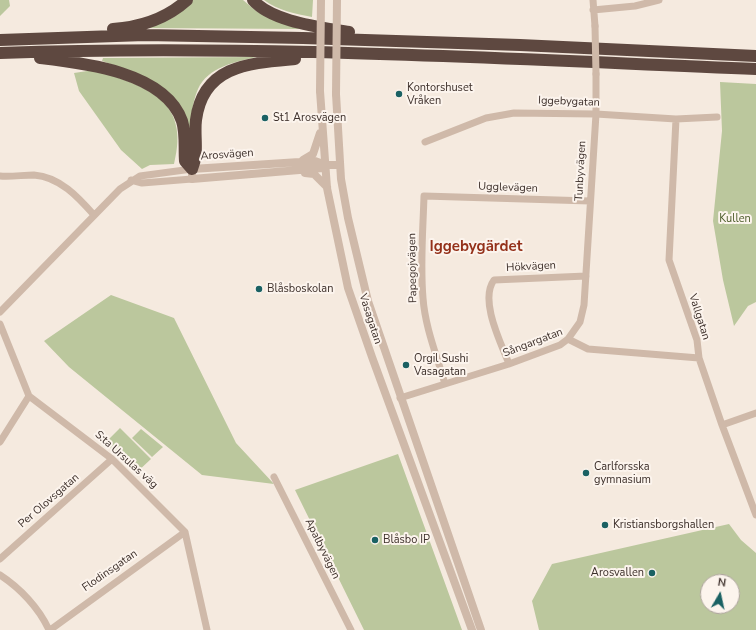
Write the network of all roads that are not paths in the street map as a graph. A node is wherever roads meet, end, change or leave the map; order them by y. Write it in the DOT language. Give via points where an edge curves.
graph roads {
  1 [pos="187,0"];
  2 [pos="253,0"];
  3 [pos="321,0"];
  4 [pos="337,0"];
  5 [pos="593,0"];
  6 [pos="659,0"];
  7 [pos="593,10"];
  8 [pos="83,34"];
  9 [pos="0,40"];
  10 [pos="369,40"];
  11 [pos="0,53"];
  12 [pos="348,54"];
  13 [pos="56,55"];
  14 [pos="756,56"];
  15 [pos="756,69"];
  16 [pos="596,114"];
  17 [pos="717,117"];
  18 [pos="676,119"];
  19 [pos="322,126"];
  20 [pos="425,142"];
  21 [pos="300,162"];
  22 [pos="326,165"];
  23 [pos="339,165"];
  24 [pos="292,171"];
  25 [pos="192,174"];
  26 [pos="0,176"];
  27 [pos="327,188"];
  28 [pos="424,196"];
  29 [pos="590,201"];
  30 [pos="94,215"];
  31 [pos="586,276"];
  32 [pos="0,312"];
  33 [pos="0,324"];
  34 [pos="568,339"];
  35 [pos="699,358"];
  36 [pos="509,364"];
  37 [pos="445,384"];
  38 [pos="29,396"];
  39 [pos="400,398"];
  40 [pos="389,402"];
  41 [pos="756,413"];
  42 [pos="722,425"];
  43 [pos="0,442"];
  44 [pos="112,459"];
  45 [pos="274,477"];
  46 [pos="756,515"];
  47 [pos="185,532"];
  48 [pos="0,559"];
  49 [pos="0,575"];
  50 [pos="50,630"];
  51 [pos="207,630"];
  52 [pos="350,630"];
  53 [pos="472,630"];
  54 [pos="481,630"];
  1 -- 8 [label="highway" via="150,23"];
  2 -- 10 [label="highway" via="266,10 285,18 353,33"];
  3 -- 19 [label="street, Vasagatan, bridge"];
  4 -- 23 [label="street, Vasagatan, bridge" via="336,94"];
  5 -- 7 [label="street, Tunbyvägen"];
  6 -- 7 [label="street" via="635,6"];
  7 -- 16 [label="street, Tunbyvägen, bridge"];
  8 -- 9 [label="highway" via="55,34"];
  8 -- 10 [label="highway"];
  10 -- 14 [label="highway"];
  11 -- 13 [label="highway"];
  12 -- 13 [label="highway" via="83,51"];
  12 -- 15 [label="highway" via="487,57"];
  12 -- 25 [label="highway" via="250,64 230,70 219,77 206,90 200,103"];
  13 -- 25 [label="highway" via="122,73 163,95 176,108 182,121 185,161"];
  16 -- 18 [label="street, Iggebygatan"];
  16 -- 20 [label="street, Iggebygatan" via="501,114 457,128"];
  16 -- 29 [label="street, Tunbyvägen"];
  17 -- 18 [label="street, Iggebygatan"];
  18 -- 35 [label="street, Vallgatan" via="669,260 697,340"];
  19 -- 21 [label="street" via="313,154"];
  19 -- 22 [label="street, Vasagatan"];
  21 -- 22 [label="street, Arosvägen" via="315,161"];
  21 -- 25 [label="street, Arosvägen"];
  22 -- 23 [label="street, Arosvägen"];
  22 -- 24 [label="street, Arosvägen" via="323,168"];
  22 -- 27 [label="street, Vasagatan"];
  23 -- 39 [label="street, Vasagatan" via="348,218 368,301"];
  24 -- 25 [label="street, Arosvägen"];
  24 -- 27 [label="street" via="314,174"];
  25 -- 30 [label="street, Arosvägen" via="140,176 120,189"];
  26 -- 30 [label="street" via="34,175 48,178 72,192"];
  27 -- 40 [label="street, Vasagatan" via="348,288"];
  28 -- 29 [label="street, Ugglevägen"];
  28 -- 37 [label="street, Papegojvägen" via="423,299"];
  29 -- 31 [label="street, Tunbyvägen"];
  30 -- 32 [label="street, Arosvägen"];
  31 -- 34 [label="street, Tunbyvägen" via="580,322"];
  31 -- 36 [label="street, Hökvägen" via="494,280 488,293 491,311"];
  33 -- 38 [label="street"];
  34 -- 35 [label="street, Sångargatan" via="588,349"];
  34 -- 36 [label="street, Sångargatan" via="546,352"];
  35 -- 42 [label="street, Vallgatan"];
  36 -- 37 [label="street, Sångargatan"];
  37 -- 39 [label="street, Sångargatan"];
  38 -- 43 [label="street"];
  38 -- 44 [label="street, S:ta Ursulas väg"];
  39 -- 40 [label="street"];
  39 -- 54 [label="street, Vasagatan"];
  40 -- 53 [label="street, Vasagatan"];
  41 -- 42 [label="street"];
  42 -- 46 [label="street, Vallgatan"];
  44 -- 47 [label="street, S:ta Ursulas väg"];
  44 -- 48 [label="street, Per Olovsgatan"];
  45 -- 52 [label="street, Apalbyvägen"];
  47 -- 50 [label="street, Flodinsgatan"];
  47 -- 51 [label="street"];
  49 -- 50 [label="street" via="34,605"];
}
